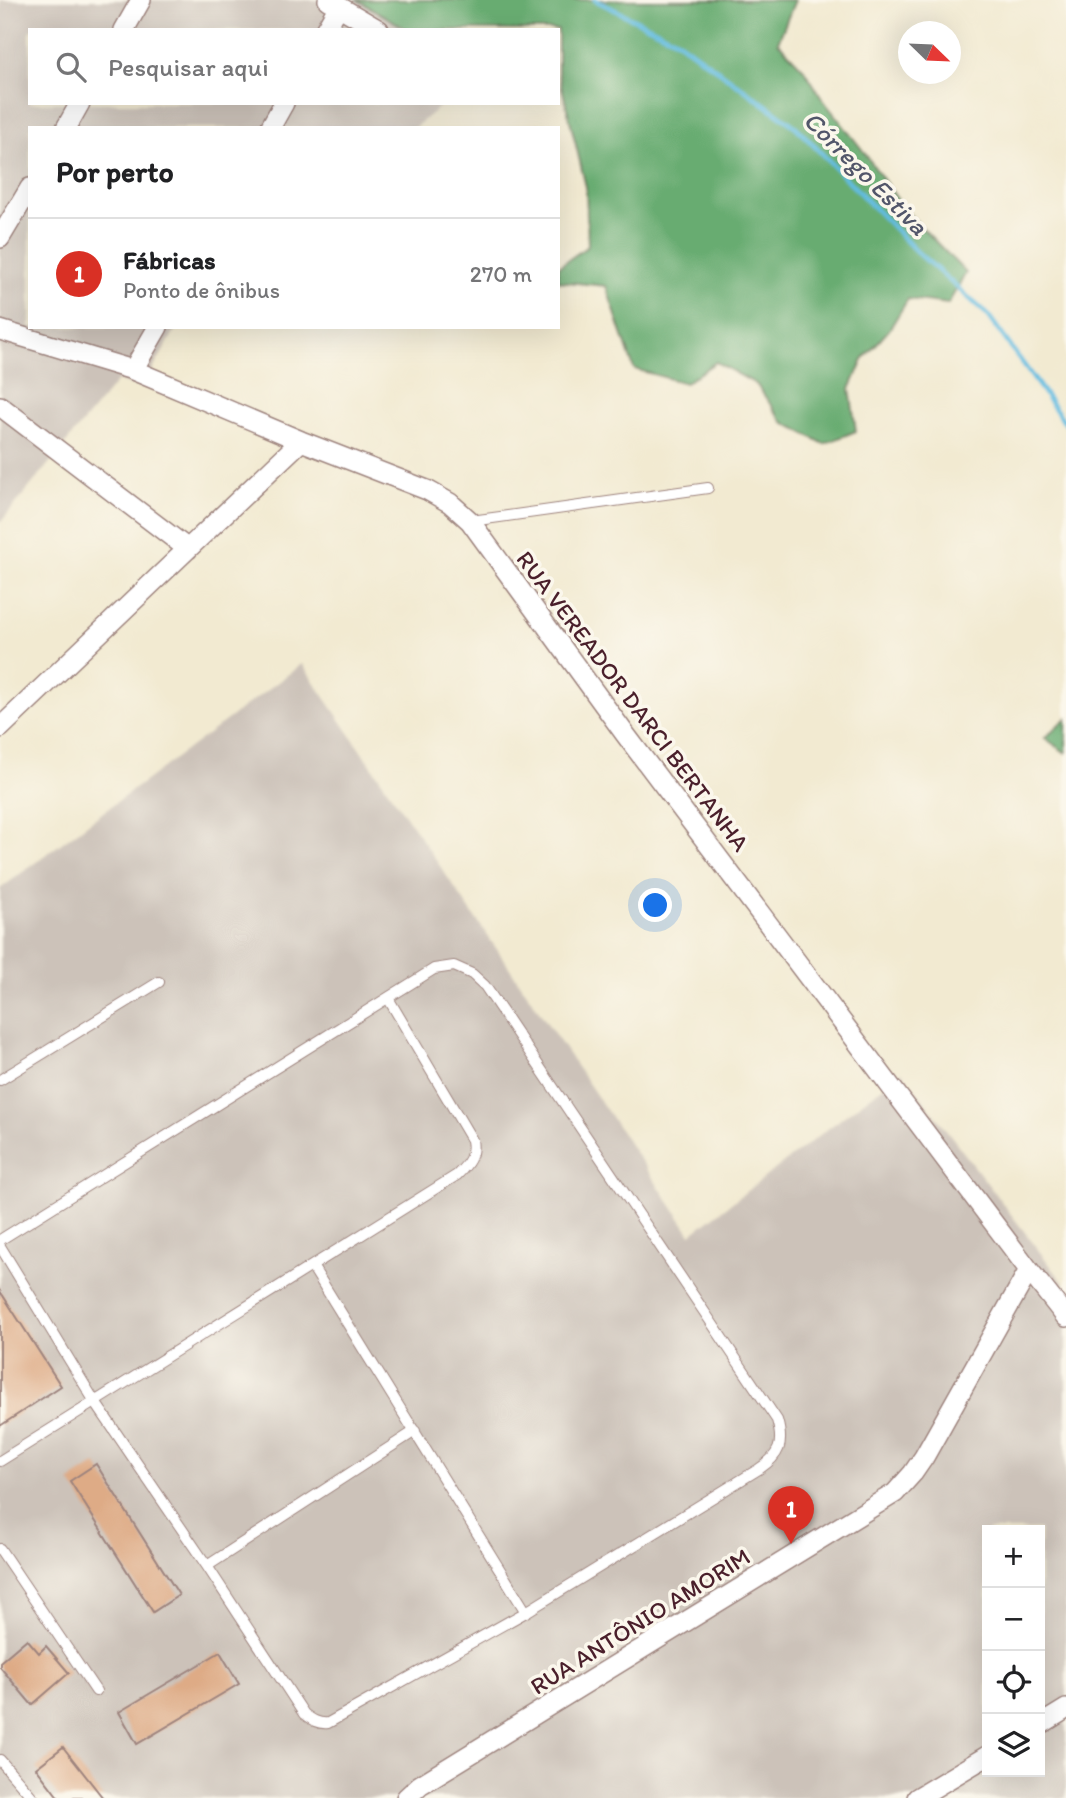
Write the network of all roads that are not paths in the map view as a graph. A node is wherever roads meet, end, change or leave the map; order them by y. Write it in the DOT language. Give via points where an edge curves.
graph roads {
  1 [pos="141,0"];
  2 [pos="334,3"];
  3 [pos="125,28"];
  4 [pos="326,28"];
  5 [pos="376,28"];
  6 [pos="79,105"];
  7 [pos="283,105"];
  8 [pos="67,126"];
  9 [pos="271,126"];
  10 [pos="28,191"];
  11 [pos="0,238"];
  12 [pos="157,329"];
  13 [pos="0,330"];
  14 [pos="134,370"];
  15 [pos="0,406"];
  16 [pos="301,441"];
  17 [pos="708,488"];
  18 [pos="470,521"];
  19 [pos="188,549"];
  20 [pos="0,728"];
  21 [pos="159,982"];
  22 [pos="388,998"];
  23 [pos="0,1080"];
  24 [pos="0,1240"];
  25 [pos="0,1246"];
  26 [pos="312,1266"];
  27 [pos="1029,1270"];
  28 [pos="1066,1317"];
  29 [pos="95,1402"];
  30 [pos="415,1431"];
  31 [pos="0,1461"];
  32 [pos="0,1549"];
  33 [pos="206,1566"];
  34 [pos="526,1612"];
  35 [pos="96,1691"];
  36 [pos="1066,1709"];
  37 [pos="1045,1722"];
  38 [pos="982,1759"];
  39 [pos="0,1760"];
  40 [pos="33,1798"];
  41 [pos="406,1798"];
  42 [pos="917,1798"];
  1 -- 3 [label="street"];
  2 -- 4 [label="street"];
  2 -- 5 [label="street"];
  6 -- 8 [label="street"];
  7 -- 9 [label="street"];
  10 -- 11 [label="street"];
  12 -- 14 [label="street"];
  13 -- 14 [label="street, RUA VEREADOR DARCI BERTANHA"];
  14 -- 16 [label="street, RUA VEREADOR DARCI BERTANHA"];
  15 -- 19 [label="street"];
  16 -- 18 [label="street, RUA VEREADOR DARCI BERTANHA" via="427,490"];
  16 -- 19 [label="street"];
  17 -- 18 [label="lane"];
  18 -- 27 [label="street, RUA VEREADOR DARCI BERTANHA"];
  19 -- 20 [label="street"];
  21 -- 23 [label="lane"];
  22 -- 24 [label="lane"];
  22 -- 26 [label="lane" via="472,1140 471,1157 457,1175"];
  22 -- 34 [label="lane" via="434,969 454,966 485,986 777,1420 781,1433 780,1448 771,1462"];
  25 -- 29 [label="lane"];
  26 -- 29 [label="lane"];
  26 -- 30 [label="lane"];
  27 -- 28 [label="street, RUA VEREADOR DARCI BERTANHA"];
  27 -- 41 [label="street, RUA ANTÔNIO AMORIM" via="924,1457 895,1493 420,1784"];
  29 -- 31 [label="lane"];
  29 -- 33 [label="lane"];
  30 -- 33 [label="lane"];
  30 -- 34 [label="lane"];
  32 -- 35 [label="lane"];
  33 -- 34 [label="lane" via="304,1714 321,1724"];
  36 -- 37 [label="street"];
  38 -- 42 [label="street"];
  39 -- 40 [label="lane"];
}
